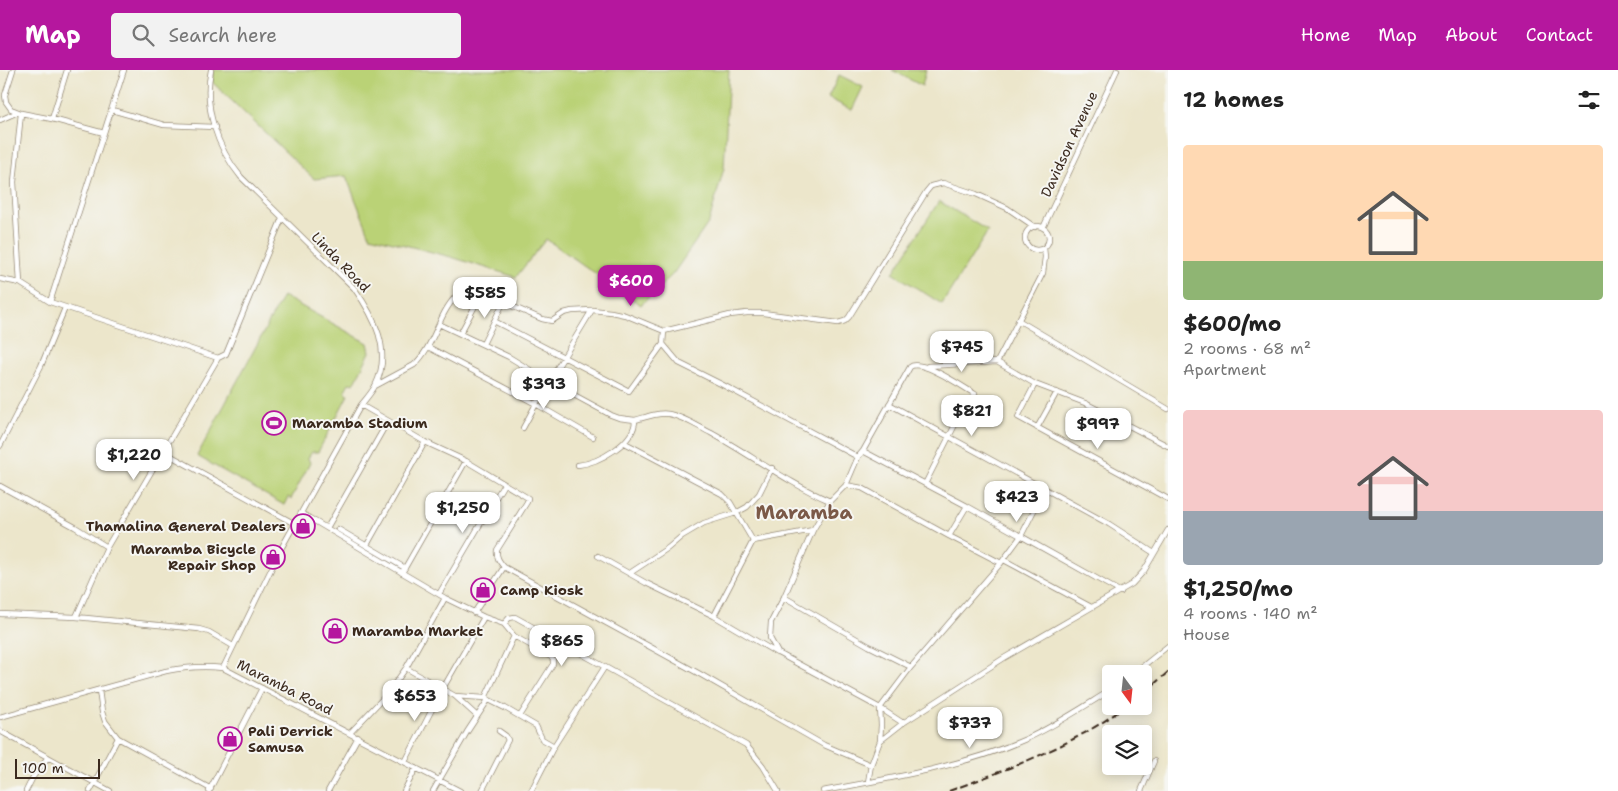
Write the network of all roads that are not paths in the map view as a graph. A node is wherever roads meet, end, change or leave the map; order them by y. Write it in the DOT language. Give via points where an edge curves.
graph roads {
  1 [pos="13,70"];
  2 [pos="67,70"];
  3 [pos="124,70"];
  4 [pos="212,70"];
  5 [pos="1116,70"];
  6 [pos="112,110"];
  7 [pos="20,113"];
  8 [pos="52,119"];
  9 [pos="0,120"];
  10 [pos="215,127"];
  11 [pos="104,133"];
  12 [pos="282,218"];
  13 [pos="1034,227"];
  14 [pos="1043,228"];
  15 [pos="1044,248"];
  16 [pos="0,279"];
  17 [pos="20,284"];
  18 [pos="482,293"];
  19 [pos="50,302"];
  20 [pos="504,302"];
  21 [pos="65,308"];
  22 [pos="592,310"];
  23 [pos="1018,320"];
  24 [pos="494,321"];
  25 [pos="438,324"];
  26 [pos="664,331"];
  27 [pos="460,334"];
  28 [pos="483,344"];
  29 [pos="663,344"];
  30 [pos="428,347"];
  31 [pos="218,358"];
  32 [pos="563,358"];
  33 [pos="997,362"];
  34 [pos="926,367"];
  35 [pos="550,382"];
  36 [pos="1035,384"];
  37 [pos="375,386"];
  38 [pos="1057,392"];
  39 [pos="536,404"];
  40 [pos="888,404"];
  41 [pos="361,405"];
  42 [pos="1168,409"];
  43 [pos="635,420"];
  44 [pos="388,421"];
  45 [pos="523,428"];
  46 [pos="1037,428"];
  47 [pos="950,436"];
  48 [pos="593,437"];
  49 [pos="425,442"];
  50 [pos="625,443"];
  51 [pos="0,446"];
  52 [pos="1168,446"];
  53 [pos="863,450"];
  54 [pos="162,452"];
  55 [pos="858,458"];
  56 [pos="466,461"];
  57 [pos="578,465"];
  58 [pos="772,468"];
  59 [pos="504,484"];
  60 [pos="926,484"];
  61 [pos="846,485"];
  62 [pos="0,486"];
  63 [pos="1045,489"];
  64 [pos="1168,499"];
  65 [pos="830,501"];
  66 [pos="967,506"];
  67 [pos="301,513"];
  68 [pos="736,513"];
  69 [pos="295,524"];
  70 [pos="327,528"];
  71 [pos="338,529"];
  72 [pos="813,530"];
  73 [pos="1168,530"];
  74 [pos="949,536"];
  75 [pos="1020,536"];
  76 [pos="753,541"];
  77 [pos="108,546"];
  78 [pos="367,546"];
  79 [pos="1154,553"];
  80 [pos="598,556"];
  81 [pos="1002,562"];
  82 [pos="504,567"];
  83 [pos="405,568"];
  84 [pos="402,573"];
  85 [pos="630,573"];
  86 [pos="1121,592"];
  87 [pos="439,594"];
  88 [pos="784,597"];
  89 [pos="445,598"];
  90 [pos="1091,607"];
  91 [pos="474,613"];
  92 [pos="0,614"];
  93 [pos="714,616"];
  94 [pos="76,617"];
  95 [pos="484,617"];
  96 [pos="504,624"];
  97 [pos="514,636"];
  98 [pos="233,646"];
  99 [pos="1168,646"];
  100 [pos="778,653"];
  101 [pos="1144,665"];
  102 [pos="911,666"];
  103 [pos="222,668"];
  104 [pos="406,668"];
  105 [pos="604,668"];
  106 [pos="262,688"];
  107 [pos="100,690"];
  108 [pos="442,690"];
  109 [pos="1102,695"];
  110 [pos="455,696"];
  111 [pos="486,699"];
  112 [pos="880,708"];
  113 [pos="477,716"];
  114 [pos="520,716"];
  115 [pos="0,717"];
  116 [pos="903,723"];
  117 [pos="0,730"];
  118 [pos="499,732"];
  119 [pos="350,733"];
  120 [pos="358,737"];
  121 [pos="118,738"];
  122 [pos="880,741"];
  123 [pos="554,746"];
  124 [pos="48,757"];
  125 [pos="1154,761"];
  126 [pos="405,762"];
  127 [pos="871,765"];
  128 [pos="416,768"];
  129 [pos="439,780"];
  130 [pos="93,782"];
  131 [pos="868,782"];
  132 [pos="210,790"];
  133 [pos="26,791"];
  134 [pos="90,791"];
  135 [pos="110,791"];
  136 [pos="328,791"];
  137 [pos="404,791"];
  138 [pos="433,791"];
  139 [pos="460,791"];
  140 [pos="482,791"];
  141 [pos="531,791"];
  142 [pos="778,791"];
  143 [pos="823,791"];
  144 [pos="1140,791"];
  1 -- 7 [label="street" via="6,102"];
  2 -- 8 [label="street"];
  3 -- 6 [label="street"];
  4 -- 10 [label="street, Linda Road" via="209,99"];
  5 -- 14 [label="street, Davidson Avenue"];
  6 -- 10 [label="street" via="164,125"];
  6 -- 11 [label="street"];
  7 -- 8 [label="street"];
  7 -- 9 [label="street"];
  7 -- 17 [label="street" via="14,182"];
  8 -- 11 [label="street"];
  10 -- 12 [label="street, Linda Road" via="233,167"];
  11 -- 19 [label="street"];
  12 -- 31 [label="street" via="231,345 226,354"];
  12 -- 37 [label="street, Linda Road" via="336,269 367,306 383,352"];
  13 -- 14 [label="street"];
  13 -- 15 [label="street" via="1028,231 1026,242 1033,250"];
  13 -- 26 [label="street" via="1007,208 976,194 936,183 926,192 845,321 747,313"];
  14 -- 15 [label="street" via="1049,238"];
  15 -- 23 [label="street" via="1043,273"];
  16 -- 17 [label="street"];
  17 -- 19 [label="street"];
  18 -- 20 [label="street"];
  18 -- 25 [label="street" via="469,288 462,290"];
  18 -- 27 [label="street"];
  19 -- 21 [label="street"];
  20 -- 22 [label="street" via="550,320 564,314"];
  20 -- 24 [label="street"];
  21 -- 31 [label="street"];
  21 -- 51 [label="street" via="41,366"];
  22 -- 26 [label="street" via="625,315"];
  22 -- 32 [label="street"];
  23 -- 33 [label="street"];
  23 -- 42 [label="street"];
  24 -- 28 [label="street"];
  24 -- 32 [label="street"];
  25 -- 27 [label="street"];
  25 -- 30 [label="street"];
  26 -- 29 [label="street"];
  27 -- 28 [label="street"];
  28 -- 35 [label="street"];
  29 -- 32 [label="street" via="629,391"];
  29 -- 55 [label="street" via="678,363"];
  30 -- 37 [label="street" via="414,365"];
  30 -- 39 [label="street"];
  31 -- 54 [label="street"];
  32 -- 35 [label="street"];
  33 -- 34 [label="street"];
  33 -- 36 [label="street"];
  34 -- 40 [label="street" via="916,364 910,367"];
  34 -- 47 [label="street" via="975,394"];
  35 -- 39 [label="street"];
  35 -- 43 [label="street" via="611,415"];
  36 -- 38 [label="street"];
  36 -- 46 [label="street" via="1018,417"];
  37 -- 41 [label="street, Linda Road"];
  38 -- 46 [label="street"];
  38 -- 52 [label="street"];
  39 -- 45 [label="street"];
  39 -- 48 [label="street"];
  40 -- 47 [label="street"];
  40 -- 53 [label="street"];
  41 -- 44 [label="street"];
  41 -- 67 [label="street, Linda Road"];
  43 -- 50 [label="street"];
  43 -- 58 [label="street" via="660,414 681,417"];
  44 -- 49 [label="street"];
  44 -- 70 [label="street"];
  46 -- 64 [label="street"];
  47 -- 60 [label="street"];
  47 -- 63 [label="street"];
  49 -- 56 [label="street"];
  49 -- 78 [label="street"];
  50 -- 57 [label="street" via="587,464"];
  50 -- 68 [label="street" via="722,494"];
  53 -- 55 [label="street"];
  53 -- 60 [label="street"];
  54 -- 69 [label="street"];
  54 -- 77 [label="street"];
  55 -- 61 [label="street"];
  56 -- 59 [label="street"];
  56 -- 83 [label="street"];
  58 -- 65 [label="street"];
  58 -- 68 [label="street" via="759,494"];
  59 -- 82 [label="street" via="528,498 497,550 498,560"];
  59 -- 87 [label="street"];
  60 -- 66 [label="street"];
  61 -- 65 [label="street"];
  61 -- 74 [label="street" via="866,489"];
  62 -- 77 [label="street"];
  63 -- 75 [label="street"];
  63 -- 79 [label="street"];
  65 -- 72 [label="street"];
  66 -- 74 [label="street"];
  66 -- 75 [label="street"];
  67 -- 69 [label="street, Linda Road"];
  67 -- 70 [label="street"];
  68 -- 76 [label="street"];
  68 -- 85 [label="street" via="704,523"];
  69 -- 98 [label="street, Linda Road"];
  70 -- 84 [label="street"];
  71 -- 78 [label="street"];
  72 -- 76 [label="street"];
  72 -- 88 [label="street"];
  73 -- 79 [label="street"];
  74 -- 81 [label="street"];
  75 -- 81 [label="street"];
  75 -- 86 [label="street"];
  76 -- 93 [label="street"];
  77 -- 94 [label="street"];
  78 -- 83 [label="street"];
  79 -- 86 [label="street" via="1144,571"];
  80 -- 85 [label="street"];
  81 -- 90 [label="street"];
  81 -- 102 [label="street"];
  82 -- 91 [label="street"];
  82 -- 127 [label="street" via="824,745"];
  83 -- 84 [label="street"];
  84 -- 87 [label="street"];
  85 -- 93 [label="street"];
  86 -- 90 [label="street"];
  87 -- 89 [label="street"];
  88 -- 100 [label="street" via="771,622 770,638"];
  88 -- 102 [label="street"];
  89 -- 91 [label="street"];
  89 -- 104 [label="street"];
  90 -- 116 [label="street"];
  91 -- 95 [label="street"];
  92 -- 94 [label="street"];
  93 -- 100 [label="street"];
  94 -- 98 [label="street" via="199,629"];
  95 -- 96 [label="street"];
  95 -- 108 [label="street"];
  96 -- 97 [label="street"];
  96 -- 105 [label="street" via="515,618"];
  97 -- 111 [label="street"];
  97 -- 114 [label="street" via="554,660"];
  98 -- 103 [label="street, Linda Road"];
  99 -- 101 [label="street"];
  100 -- 112 [label="street"];
  102 -- 112 [label="street"];
  103 -- 106 [label="street, Maramba Road"];
  103 -- 107 [label="street, Maramba Road" via="185,667"];
  104 -- 108 [label="street"];
  104 -- 119 [label="street" via="388,693"];
  105 -- 123 [label="street"];
  105 -- 142 [label="street" via="746,745"];
  106 -- 119 [label="street, Maramba Road"];
  106 -- 132 [label="street"];
  107 -- 115 [label="street, Maramba Road"];
  107 -- 121 [label="street" via="105,721"];
  108 -- 110 [label="street"];
  108 -- 126 [label="street"];
  109 -- 131 [label="street" via="1027,739 998,750 969,760"];
  110 -- 111 [label="street"];
  110 -- 113 [label="street"];
  111 -- 113 [label="street"];
  111 -- 114 [label="street"];
  112 -- 116 [label="street"];
  112 -- 122 [label="street"];
  113 -- 129 [label="street"];
  114 -- 123 [label="street" via="536,726 542,739"];
  116 -- 122 [label="street"];
  117 -- 124 [label="street"];
  118 -- 140 [label="street" via="508,740"];
  119 -- 120 [label="street, Maramba Road"];
  120 -- 126 [label="street, Maramba Road"];
  120 -- 136 [label="street"];
  121 -- 130 [label="street"];
  121 -- 132 [label="street"];
  122 -- 127 [label="street"];
  123 -- 141 [label="street"];
  124 -- 130 [label="street"];
  124 -- 133 [label="street"];
  125 -- 144 [label="street"];
  126 -- 128 [label="street, Maramba Road"];
  127 -- 131 [label="street"];
  128 -- 129 [label="street, Maramba Road"];
  128 -- 137 [label="street"];
  129 -- 138 [label="street"];
  129 -- 139 [label="street, Maramba Road"];
  130 -- 134 [label="street"];
  130 -- 135 [label="street"];
  131 -- 143 [label="street"];
}
